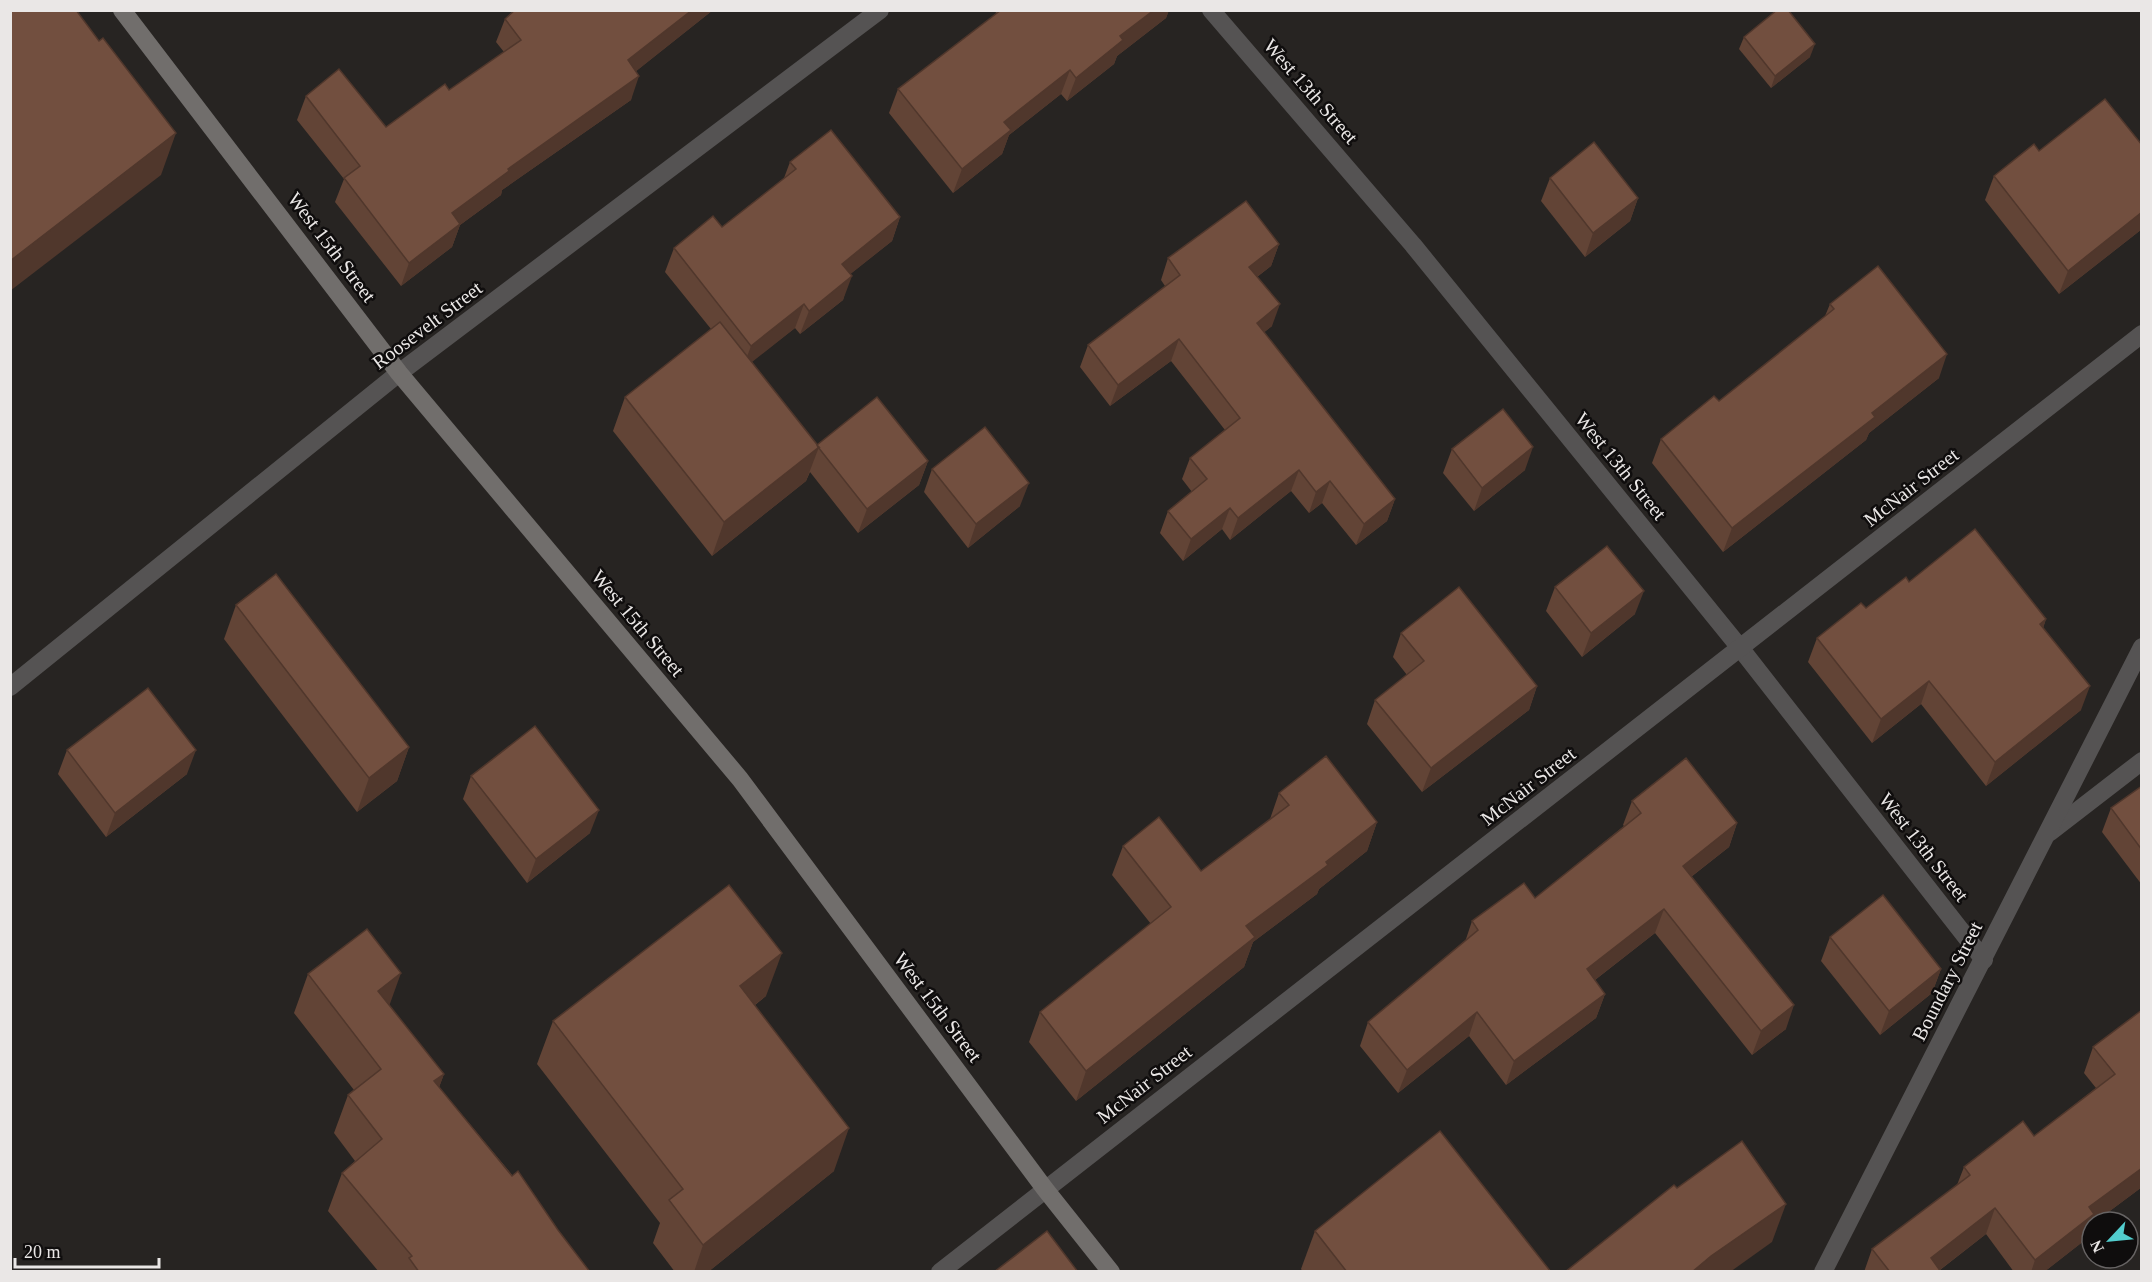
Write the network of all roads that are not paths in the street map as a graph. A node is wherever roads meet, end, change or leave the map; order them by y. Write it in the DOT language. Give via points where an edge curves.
graph roads {
  1 [pos="122,10"];
  2 [pos="880,10"];
  3 [pos="1211,10"];
  4 [pos="2142,334"];
  5 [pos="399,373"];
  6 [pos="2142,647"];
  7 [pos="1741,649"];
  8 [pos="10,687"];
  9 [pos="2142,761"];
  10 [pos="2046,835"];
  11 [pos="1984,960"];
  12 [pos="1045,1189"];
  13 [pos="940,1272"];
  14 [pos="1110,1272"];
  15 [pos="1823,1272"];
  1 -- 5 [label="main road, West 15th Street"];
  2 -- 5 [label="street, Roosevelt Street"];
  3 -- 7 [label="street, West 13th Street" via="1413,245"];
  4 -- 7 [label="street, McNair Street"];
  5 -- 8 [label="street, Roosevelt Street"];
  5 -- 12 [label="main road, West 15th Street" via="740,779"];
  6 -- 10 [label="street, Boundary Street"];
  7 -- 11 [label="street, West 13th Street"];
  7 -- 12 [label="street, McNair Street"];
  9 -- 10 [label="street"];
  10 -- 11 [label="street, Boundary Street"];
  11 -- 15 [label="street, Boundary Street"];
  12 -- 13 [label="street, McNair Street"];
  12 -- 14 [label="main road, West 15th Street"];
}
